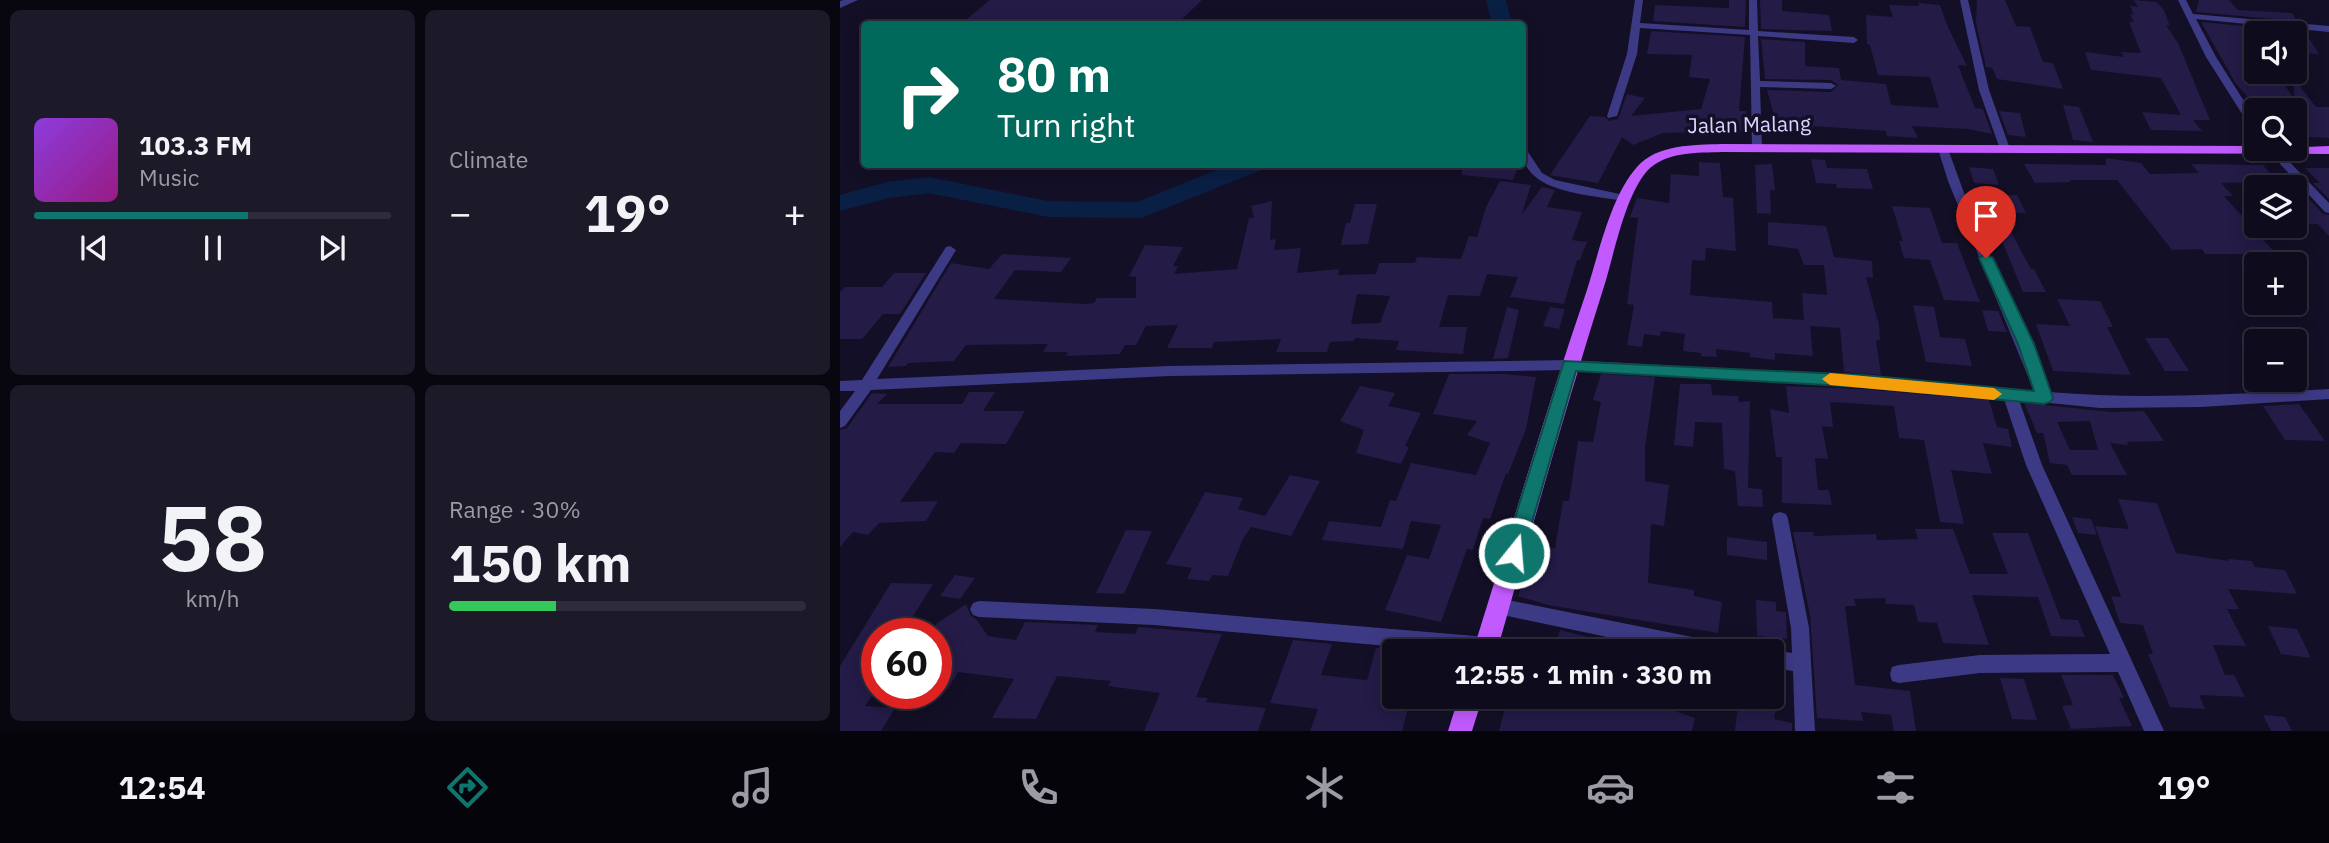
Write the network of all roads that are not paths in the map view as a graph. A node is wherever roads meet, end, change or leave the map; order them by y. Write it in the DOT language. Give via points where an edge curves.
graph roads {
  1 [pos="853,0"];
  2 [pos="1639,0"];
  3 [pos="1753,0"];
  4 [pos="1964,0"];
  5 [pos="2182,0"];
  6 [pos="840,5"];
  7 [pos="2189,16"];
  8 [pos="1636,25"];
  9 [pos="2329,29"];
  10 [pos="1753,34"];
  11 [pos="1854,40"];
  12 [pos="1756,84"];
  13 [pos="1831,86"];
  14 [pos="2244,108"];
  15 [pos="1612,116"];
  16 [pos="1758,149"];
  17 [pos="1943,149"];
  18 [pos="2005,149"];
  19 [pos="2244,149"];
  20 [pos="2307,150"];
  21 [pos="2329,150"];
  22 [pos="1526,157"];
  23 [pos="2283,161"];
  24 [pos="1624,198"];
  25 [pos="2329,210"];
  26 [pos="950,250"];
  27 [pos="1570,365"];
  28 [pos="866,385"];
  29 [pos="840,386"];
  30 [pos="2329,394"];
  31 [pos="2010,396"];
  32 [pos="2044,398"];
  33 [pos="840,422"];
  34 [pos="1780,519"];
  35 [pos="1498,606"];
  36 [pos="979,609"];
  37 [pos="1382,639"];
  38 [pos="1489,639"];
  39 [pos="1659,639"];
  40 [pos="1784,661"];
  41 [pos="2123,663"];
  42 [pos="1802,664"];
  43 [pos="1899,674"];
  44 [pos="1467,709"];
  45 [pos="1461,731"];
  46 [pos="1805,731"];
  47 [pos="2154,731"];
  1 -- 6 [label="street"];
  2 -- 8 [label="street"];
  3 -- 10 [label="street"];
  4 -- 18 [label="street" via="1984,90"];
  5 -- 7 [label="street"];
  7 -- 9 [label="street"];
  7 -- 14 [label="street"];
  8 -- 10 [label="street"];
  8 -- 15 [label="street" via="1632,54"];
  10 -- 11 [label="street"];
  10 -- 12 [label="street"];
  12 -- 13 [label="street"];
  12 -- 16 [label="street"];
  16 -- 17 [label="main road, Jalan Malang"];
  16 -- 24 [label="main road, Jalan Malang" via="1663,153 1640,168"];
  17 -- 18 [label="main road, Jalan Malang"];
  17 -- 32 [label="street" via="1968,221 2026,344"];
  18 -- 19 [label="main road, Jalan Malang"];
  20 -- 21 [label="main road, Jalan Malang"];
  22 -- 24 [label="street" via="1538,175 1551,183"];
  23 -- 25 [label="street"];
  24 -- 27 [label="main road, Jalan Malang"];
  26 -- 28 [label="street"];
  27 -- 28 [label="street" via="1169,371"];
  27 -- 31 [label="street" via="1862,381"];
  27 -- 35 [label="main road, Jalan Malang"];
  28 -- 29 [label="street"];
  28 -- 33 [label="street"];
  30 -- 32 [label="street" via="2201,401"];
  31 -- 32 [label="street"];
  31 -- 41 [label="street" via="2034,465"];
  34 -- 42 [label="street"];
  35 -- 38 [label="main road, Jalan Malang"];
  35 -- 39 [label="street"];
  36 -- 37 [label="street" via="1154,617"];
  40 -- 42 [label="street"];
  41 -- 43 [label="street" via="1980,664"];
  41 -- 47 [label="street"];
  42 -- 46 [label="street"];
  44 -- 45 [label="main road"];
}
